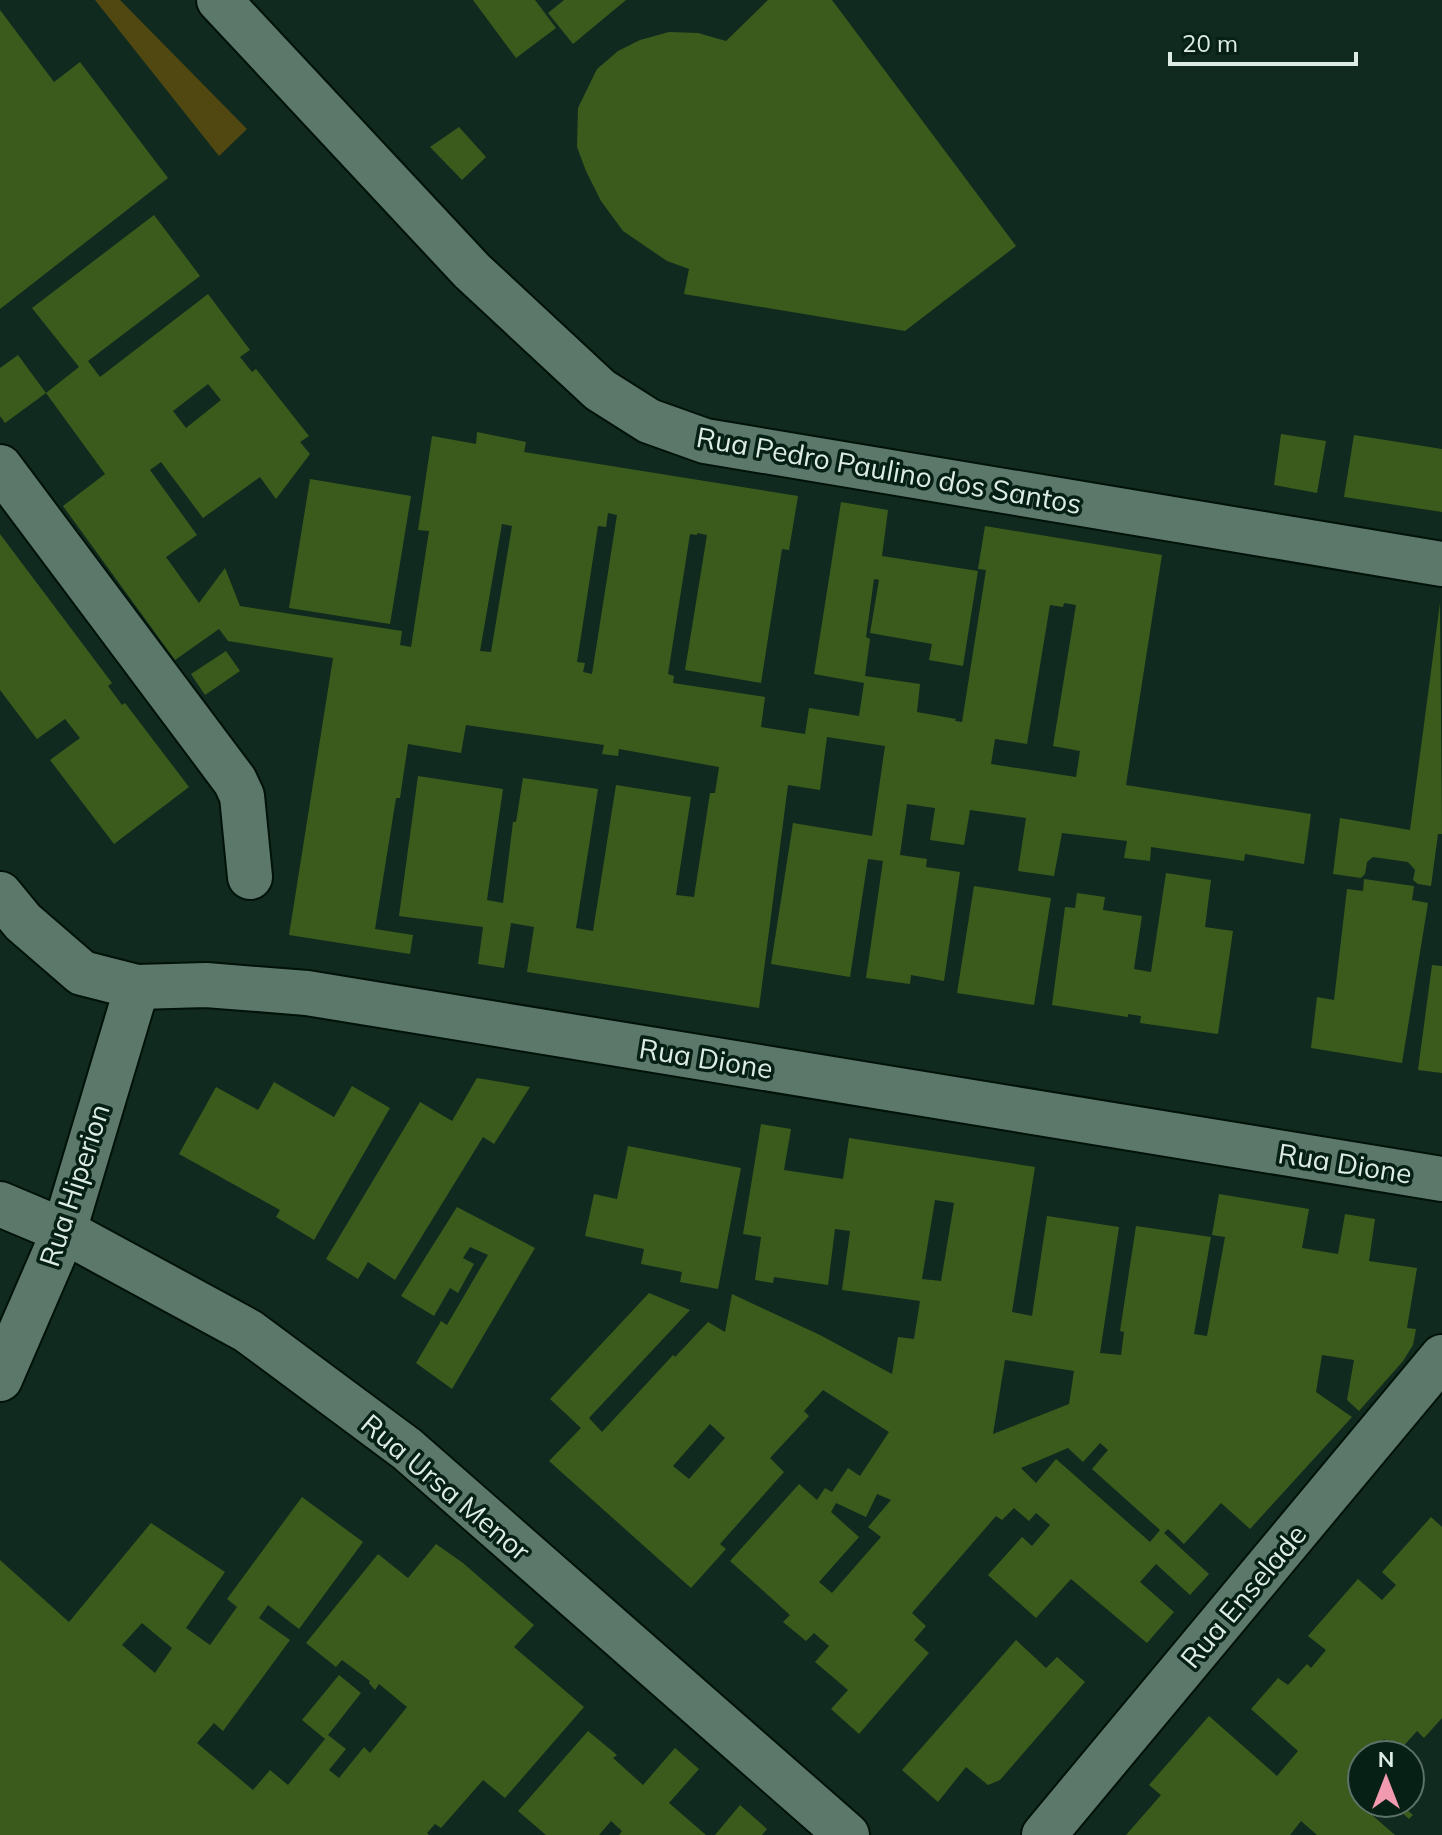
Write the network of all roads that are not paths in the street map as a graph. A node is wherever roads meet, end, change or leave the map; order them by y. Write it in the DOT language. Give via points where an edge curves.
graph roads {
  1 [pos="219,0"];
  2 [pos="0,467"];
  3 [pos="1442,564"];
  4 [pos="250,877"];
  5 [pos="0,894"];
  6 [pos="137,987"];
  7 [pos="1442,1179"];
  8 [pos="0,1204"];
  9 [pos="64,1231"];
  10 [pos="1442,1357"];
  11 [pos="0,1379"];
  12 [pos="847,1835"];
  13 [pos="1044,1835"];
  1 -- 3 [label="street, Rua Pedro Paulino dos Santos" via="472,271 600,390 649,421 705,441"];
  2 -- 4 [label="street" via="235,781 242,796"];
  5 -- 6 [label="street, Rua Dione" via="23,922 82,973"];
  6 -- 7 [label="street, Rua Dione" via="206,985 307,993"];
  6 -- 9 [label="street, Rua Hiperion"];
  8 -- 9 [label="street, Rua Ursa Menor"];
  9 -- 11 [label="street, Rua Hiperion"];
  9 -- 12 [label="street, Rua Ursa Menor" via="248,1331 407,1449"];
  10 -- 13 [label="street, Rua Enselade"];
}
